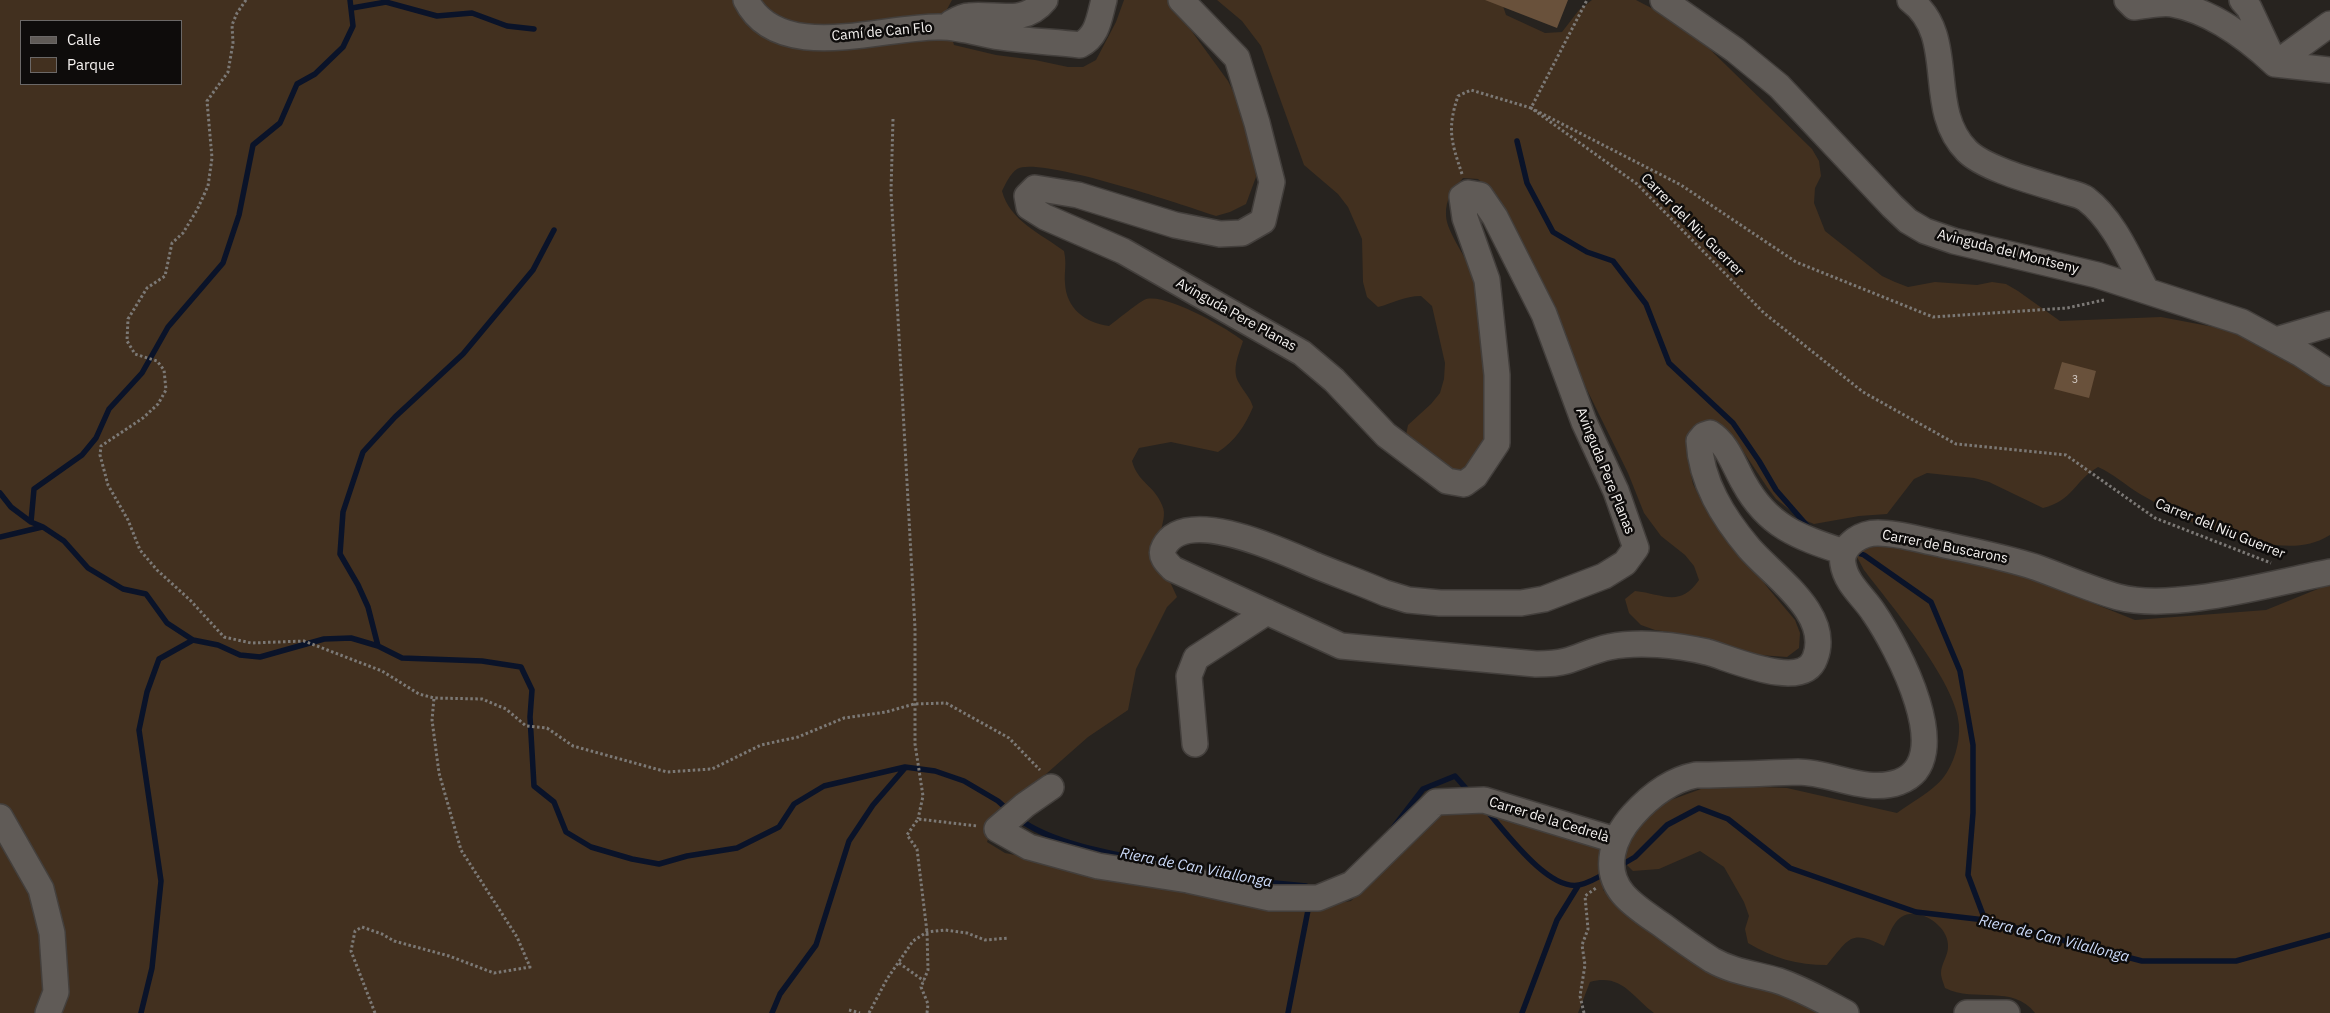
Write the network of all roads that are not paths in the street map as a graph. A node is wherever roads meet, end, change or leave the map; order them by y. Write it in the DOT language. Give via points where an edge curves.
graph roads {
  1 [pos="746,0"];
  2 [pos="1045,0"];
  3 [pos="1104,0"];
  4 [pos="1181,0"];
  5 [pos="1663,0"];
  6 [pos="1910,0"];
  7 [pos="2127,0"];
  8 [pos="2242,0"];
  9 [pos="2330,24"];
  10 [pos="941,27"];
  11 [pos="2275,64"];
  12 [pos="2330,70"];
  13 [pos="2146,290"];
  14 [pos="2330,324"];
  15 [pos="2276,340"];
  16 [pos="2330,373"];
  17 [pos="1844,552"];
  18 [pos="2330,572"];
  19 [pos="1266,612"];
  20 [pos="1194,744"];
  21 [pos="1052,787"];
  22 [pos="0,817"];
  23 [pos="1615,840"];
  24 [pos="48,1013"];
  25 [pos="1846,1013"];
  26 [pos="1967,1013"];
  27 [pos="2007,1013"];
  1 -- 10 [label="street, Camí de Can Flo" via="764,22 801,36 832,38"];
  2 -- 10 [label="street" via="1035,10 1012,18 968,16"];
  3 -- 10 [label="street" via="1090,40 1080,45"];
  4 -- 19 [label="street, Avinguda Pere Planas" via="1237,58 1272,182 1263,222 1242,233 1220,234 1175,225 1078,195 1035,188 1027,196 1029,207 1124,251 1302,353 1334,380 1386,435 1447,481 1464,484 1475,476 1497,443 1496,376 1487,280 1465,218 1462,197 1468,193 1480,195 1544,314 1636,548 1625,563 1604,576 1544,599 1521,603 1440,603 1408,600 1385,593 1242,536 1205,530 1182,531 1168,540 1162,549 1163,557 1174,569"];
  5 -- 13 [label="street, Avinguda del Montseny" via="1735,50 1779,86 1908,221 1954,241"];
  6 -- 13 [label="street" via="1921,8 1932,27 1947,118 1955,136 1968,152 1986,164 2084,197 2114,231"];
  7 -- 11 [label="street" via="2134,7 2171,4 2206,14 2255,45"];
  8 -- 11 [label="street" via="2249,8"];
  9 -- 11 [label="street"];
  11 -- 12 [label="street"];
  13 -- 15 [label="street, Avinguda del Montseny" via="2242,322"];
  14 -- 15 [label="street"];
  15 -- 16 [label="street, Avinguda del Montseny"];
  17 -- 18 [label="street, Carrer de Buscarons" via="1853,542 1868,534 1895,535 2011,559 2136,601 2225,594"];
  17 -- 19 [label="street, Avinguda Pere Planas" via="1798,536 1773,522 1744,485 1724,445 1710,433 1704,434 1699,441 1702,467 1711,493 1749,548 1798,598 1818,634 1819,641 1810,667 1788,674 1706,652 1656,646 1608,647 1566,661 1536,664 1341,646"];
  17 -- 23 [label="street" via="1845,572 1890,638 1917,704 1926,738 1924,753 1909,777 1886,785 1808,772 1696,774 1683,777 1658,792 1639,809"];
  19 -- 20 [label="street" via="1196,658 1189,676"];
  21 -- 23 [label="street, Carrer de la Cedrelà" via="997,829 1029,847 1098,866 1188,880 1270,898 1318,898 1352,884 1436,802 1484,800"];
  22 -- 24 [label="street" via="41,889 52,933 56,992"];
  23 -- 25 [label="street" via="1612,856 1614,879 1630,901 1725,968 1786,984"];
  26 -- 27 [label="street"];
}
